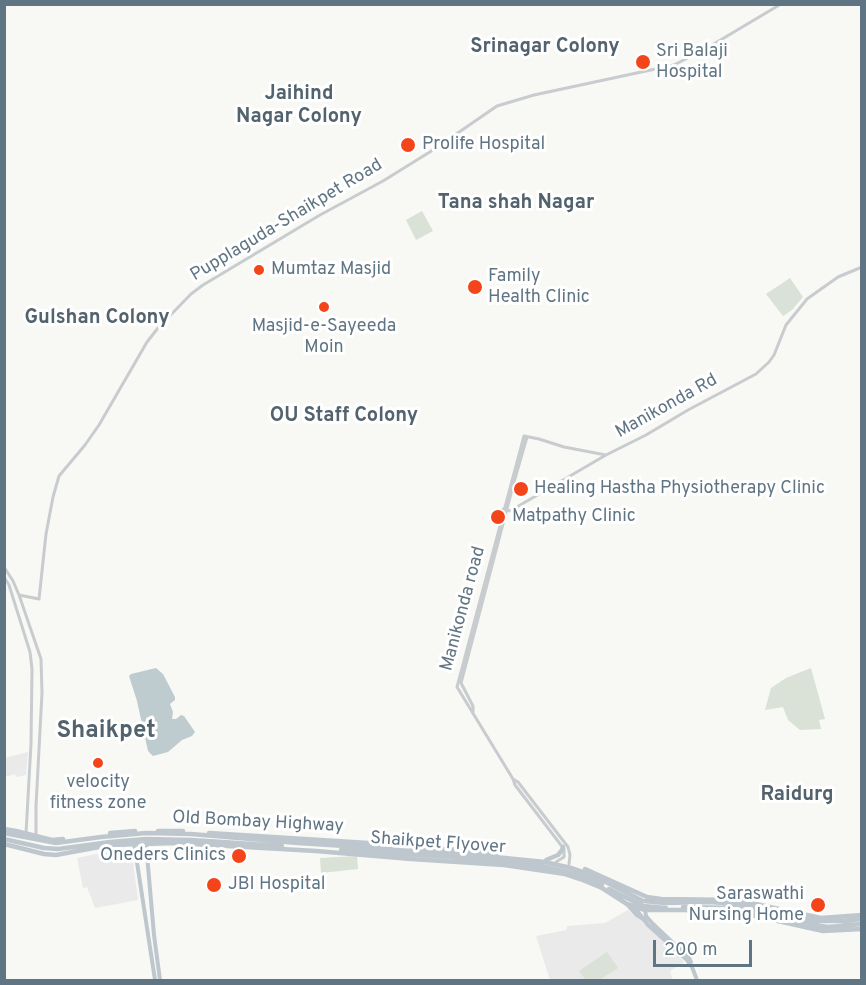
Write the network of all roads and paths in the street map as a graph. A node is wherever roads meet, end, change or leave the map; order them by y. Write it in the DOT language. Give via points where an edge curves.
graph roads {
  1 [pos="781,4"];
  2 [pos="861,267"];
  3 [pos="606,455"];
  4 [pos="505,509"];
  5 [pos="4,567"];
  6 [pos="4,577"];
  7 [pos="19,595"];
  8 [pos="13,598"];
  9 [pos="466,700"];
  10 [pos="513,779"];
  11 [pos="4,831"];
  12 [pos="186,831"];
  13 [pos="26,833"];
  14 [pos="36,836"];
  15 [pos="4,841"];
  16 [pos="134,843"];
  17 [pos="146,843"];
  18 [pos="184,843"];
  19 [pos="397,845"];
  20 [pos="563,847"];
  21 [pos="395,858"];
  22 [pos="546,860"];
  23 [pos="556,862"];
  24 [pos="569,864"];
  25 [pos="640,895"];
  26 [pos="627,904"];
  27 [pos="151,907"];
  28 [pos="143,908"];
  29 [pos="637,908"];
  30 [pos="645,910"];
  31 [pos="643,919"];
  32 [pos="861,920"];
  33 [pos="861,929"];
  34 [pos="155,981"];
  35 [pos="160,981"];
  36 [pos="699,981"];
  1 -- 7 [label="street, Pupplaguda-Shaikpet Road" via="674,65 501,104 382,181 191,294 147,342 90,438 56,481 39,599"];
  2 -- 3 [label="street, Manikonda Rd" via="812,295 788,322 774,355 756,374"];
  3 -- 4 [label="street, Manikonda Rd" via="510,511"];
  3 -- 4 [label="street" via="525,436"];
  4 -- 9 [label="street, Manikonda road" via="461,683"];
  4 -- 9 [label="street, Manikonda road" via="457,687"];
  5 -- 7 [label="street"];
  6 -- 8 [label="street"];
  7 -- 8 [label="street"];
  7 -- 14 [label="street" via="41,659"];
  8 -- 13 [label="street" via="32,669"];
  9 -- 10 [label="street, Manikonda road"];
  10 -- 20 [label="street, Manikonda road"];
  10 -- 24 [label="street, Manikonda road" via="568,847"];
  11 -- 13 [label="main road, Old Bombay Highway"];
  11 -- 32 [label="main road, Shaikpet Flyover" via="56,843 191,834 545,862 580,870 643,901 739,904 815,921"];
  12 -- 14 [label="main road, Old Bombay Highway" via="122,832 52,840"];
  12 -- 18 [label="main road"];
  12 -- 19 [label="main road, Old Bombay Highway"];
  13 -- 14 [label="main road, Old Bombay Highway"];
  15 -- 16 [label="main road, Old Bombay Highway" via="56,855"];
  15 -- 32 [label="main road, Shaikpet Flyover" via="58,849 146,839 181,840 499,862 576,874 643,906 736,908 828,927"];
  16 -- 17 [label="main road, Old Bombay Highway"];
  16 -- 28 [label="main road"];
  17 -- 18 [label="main road, Old Bombay Highway"];
  17 -- 27 [label="main road"];
  18 -- 21 [label="main road, Old Bombay Highway"];
  19 -- 21 [label="main road"];
  19 -- 22 [label="main road, Old Bombay Highway"];
  20 -- 22 [label="main road" via="558,855"];
  20 -- 23 [label="street" via="564,857"];
  21 -- 26 [label="main road, Old Bombay Highway" via="504,865 565,874 602,888"];
  22 -- 23 [label="main road, Old Bombay Highway"];
  23 -- 24 [label="main road, Old Bombay Highway"];
  24 -- 25 [label="main road, Old Bombay Highway"];
  25 -- 29 [label="main road"];
  25 -- 32 [label="main road, Old Bombay Highway" via="738,900 821,918"];
  26 -- 29 [label="main road"];
  26 -- 31 [label="main road"];
  27 -- 28 [label="main road"];
  27 -- 35 [label="main road"];
  28 -- 34 [label="main road"];
  29 -- 30 [label="main road"];
  29 -- 31 [label="main road"];
  30 -- 33 [label="main road" via="742,913 823,931"];
  30 -- 36 [label="main road" via="655,926 689,958"];
  31 -- 36 [label="main road" via="687,960"];
}
